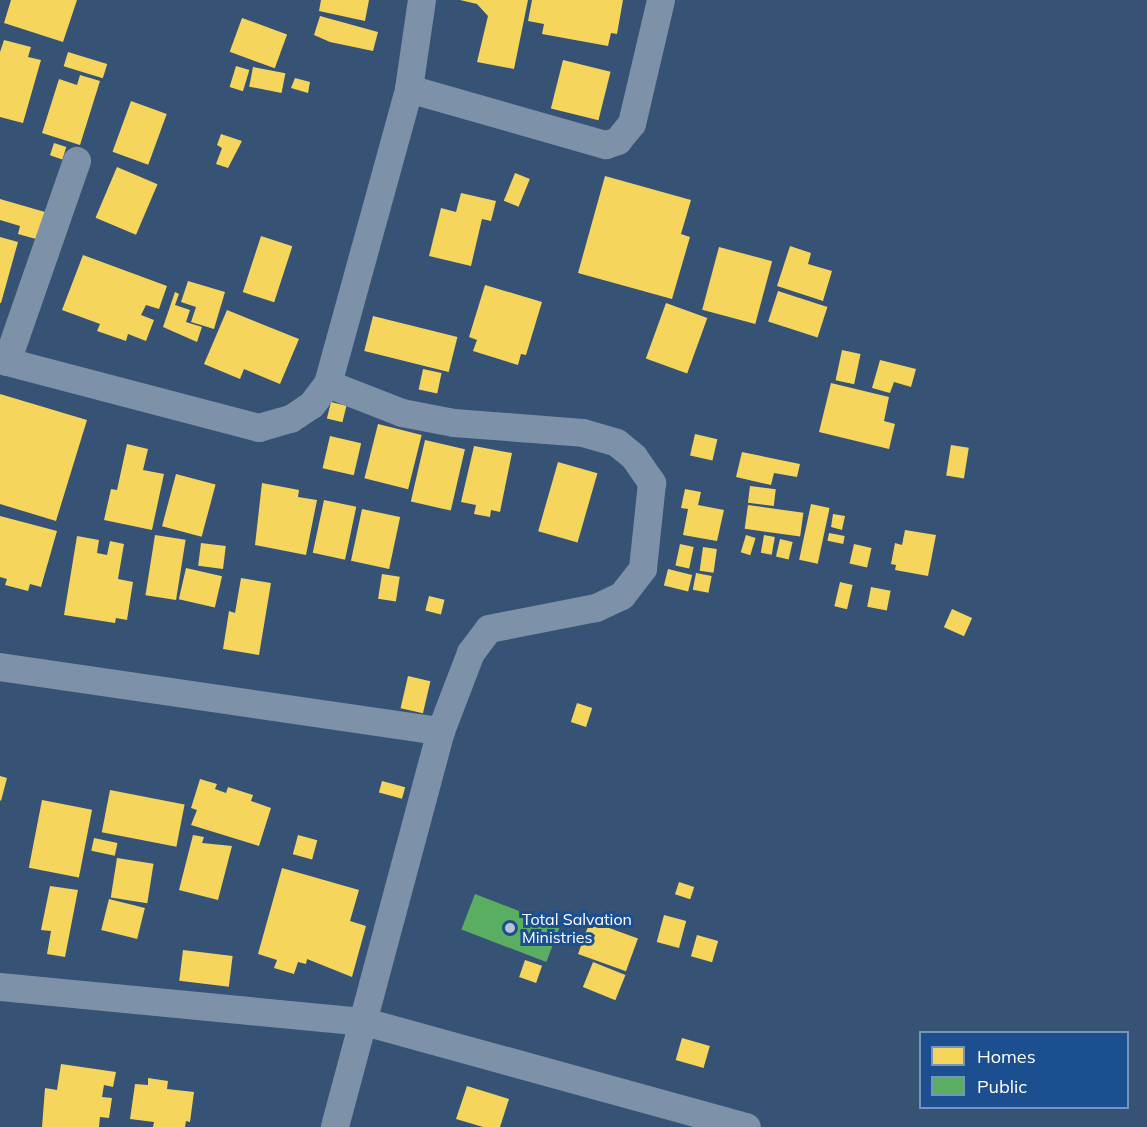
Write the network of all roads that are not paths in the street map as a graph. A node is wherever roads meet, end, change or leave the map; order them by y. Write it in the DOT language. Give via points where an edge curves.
graph roads {
  1 [pos="422,0"];
  2 [pos="661,0"];
  3 [pos="409,89"];
  4 [pos="77,160"];
  5 [pos="4,361"];
  6 [pos="328,384"];
  7 [pos="0,666"];
  8 [pos="441,731"];
  9 [pos="0,987"];
  10 [pos="365,1022"];
  11 [pos="334,1127"];
  12 [pos="747,1127"];
  1 -- 3 [label="street"];
  2 -- 3 [label="street" via="632,124 618,141 606,145"];
  3 -- 6 [label="street"];
  4 -- 5 [label="street"];
  5 -- 6 [label="street" via="259,428 291,419 312,405"];
  6 -- 8 [label="street" via="413,415 454,423 584,433 606,440 634,457 652,483 643,568 622,596 596,608 489,629 471,652"];
  7 -- 8 [label="street"];
  8 -- 10 [label="street"];
  9 -- 10 [label="street"];
  10 -- 11 [label="street"];
  10 -- 12 [label="street"];
}
